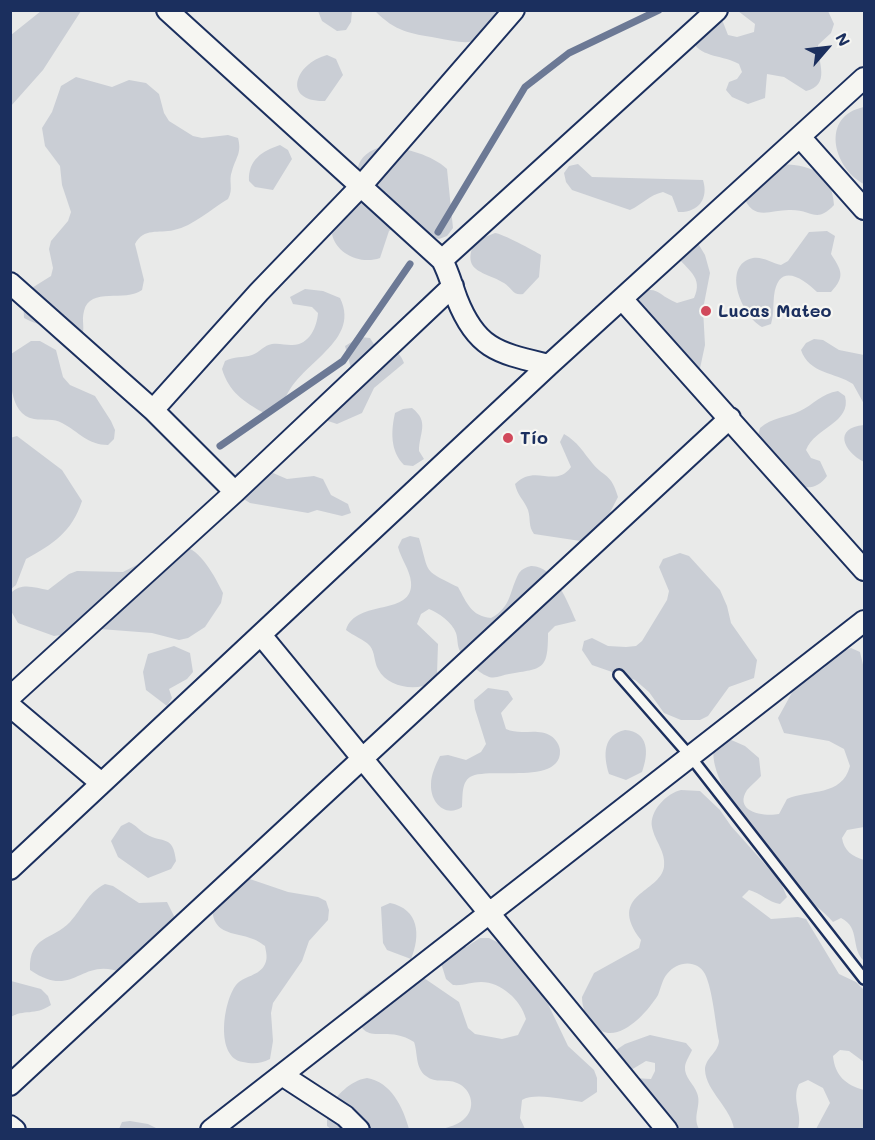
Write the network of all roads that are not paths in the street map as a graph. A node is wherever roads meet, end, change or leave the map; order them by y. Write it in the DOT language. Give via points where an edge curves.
graph roads {
  1 [pos="168,10"];
  2 [pos="514,10"];
  3 [pos="717,10"];
  4 [pos="864,78"];
  5 [pos="800,137"];
  6 [pos="362,185"];
  7 [pos="864,209"];
  8 [pos="442,260"];
  9 [pos="10,283"];
  10 [pos="453,286"];
  11 [pos="622,299"];
  12 [pos="549,365"];
  13 [pos="153,410"];
  14 [pos="730,418"];
  15 [pos="236,492"];
  16 [pos="864,570"];
  17 [pos="864,621"];
  18 [pos="261,635"];
  19 [pos="619,675"];
  20 [pos="10,697"];
  21 [pos="10,706"];
  22 [pos="690,756"];
  23 [pos="363,758"];
  24 [pos="101,783"];
  25 [pos="10,869"];
  26 [pos="490,912"];
  27 [pos="864,980"];
  28 [pos="282,1075"];
  29 [pos="10,1085"];
  30 [pos="10,1126"];
  31 [pos="15,1130"];
  32 [pos="211,1130"];
  33 [pos="359,1130"];
  34 [pos="667,1130"];
  1 -- 6 [label="street"];
  2 -- 6 [label="street"];
  3 -- 8 [label="street"];
  4 -- 5 [label="street"];
  5 -- 7 [label="street"];
  5 -- 11 [label="street"];
  6 -- 8 [label="street"];
  6 -- 13 [label="street"];
  8 -- 10 [label="street"];
  9 -- 13 [label="street"];
  10 -- 12 [label="street" via="474,334 507,355"];
  10 -- 15 [label="street"];
  11 -- 12 [label="street"];
  11 -- 14 [label="street"];
  12 -- 18 [label="street"];
  13 -- 15 [label="street"];
  14 -- 16 [label="street"];
  14 -- 23 [label="street"];
  15 -- 20 [label="street"];
  17 -- 22 [label="street"];
  18 -- 23 [label="street"];
  18 -- 24 [label="street"];
  19 -- 22 [label="lane"];
  21 -- 24 [label="street"];
  22 -- 26 [label="street"];
  22 -- 27 [label="lane"];
  23 -- 26 [label="street"];
  23 -- 29 [label="street"];
  24 -- 25 [label="street"];
  26 -- 28 [label="street"];
  26 -- 34 [label="street"];
  28 -- 32 [label="street"];
  28 -- 33 [label="street" via="345,1116"];
  30 -- 31 [label="street"];
}
